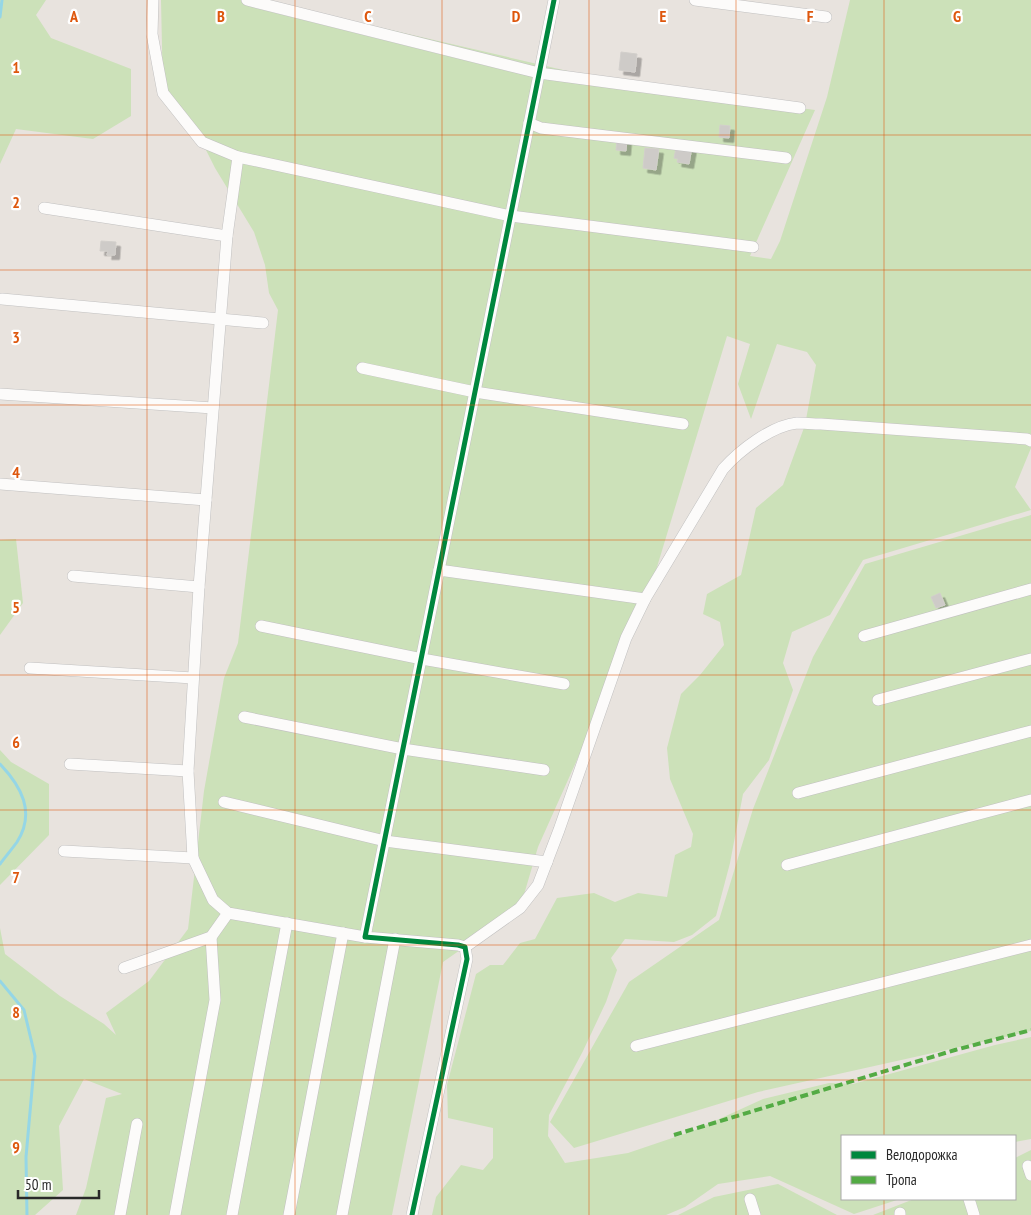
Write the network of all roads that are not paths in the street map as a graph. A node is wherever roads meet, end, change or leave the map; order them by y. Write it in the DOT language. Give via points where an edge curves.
graph roads {
  1 [pos="153,0"];
  2 [pos="247,0"];
  3 [pos="554,0"];
  4 [pos="695,0"];
  5 [pos="826,17"];
  6 [pos="539,73"];
  7 [pos="800,108"];
  8 [pos="529,123"];
  9 [pos="238,157"];
  10 [pos="786,158"];
  11 [pos="44,208"];
  12 [pos="511,216"];
  13 [pos="228,236"];
  14 [pos="753,247"];
  15 [pos="2,299"];
  16 [pos="221,319"];
  17 [pos="263,323"];
  18 [pos="362,368"];
  19 [pos="476,392"];
  20 [pos="0,394"];
  21 [pos="213,408"];
  22 [pos="684,424"];
  23 [pos="1031,441"];
  24 [pos="0,484"];
  25 [pos="206,500"];
  26 [pos="440,570"];
  27 [pos="73,576"];
  28 [pos="199,587"];
  29 [pos="1031,589"];
  30 [pos="645,599"];
  31 [pos="261,626"];
  32 [pos="864,636"];
  33 [pos="422,659"];
  34 [pos="1031,659"];
  35 [pos="30,668"];
  36 [pos="193,678"];
  37 [pos="564,684"];
  38 [pos="878,700"];
  39 [pos="244,717"];
  40 [pos="1031,731"];
  41 [pos="403,749"];
  42 [pos="70,764"];
  43 [pos="544,770"];
  44 [pos="188,771"];
  45 [pos="798,792"];
  46 [pos="1031,800"];
  47 [pos="224,802"];
  48 [pos="385,841"];
  49 [pos="64,851"];
  50 [pos="193,858"];
  51 [pos="547,862"];
  52 [pos="787,865"];
  53 [pos="228,912"];
  54 [pos="287,923"];
  55 [pos="344,933"];
  56 [pos="211,937"];
  57 [pos="366,937"];
  58 [pos="395,939"];
  59 [pos="1031,945"];
  60 [pos="465,947"];
  61 [pos="124,968"];
  62 [pos="636,1046"];
  63 [pos="138,1124"];
  64 [pos="750,1199"];
  65 [pos="969,1200"];
  66 [pos="120,1215"];
  67 [pos="175,1215"];
  68 [pos="232,1215"];
  69 [pos="289,1215"];
  70 [pos="342,1215"];
  71 [pos="412,1215"];
  72 [pos="755,1215"];
  73 [pos="974,1215"];
  1 -- 9 [label="street" via="152,34 163,94 202,142"];
  2 -- 6 [label="street"];
  3 -- 6 [label="street"];
  4 -- 5 [label="street"];
  6 -- 7 [label="street"];
  6 -- 8 [label="street"];
  8 -- 10 [label="street" via="541,128"];
  8 -- 12 [label="street"];
  9 -- 12 [label="street"];
  9 -- 13 [label="street"];
  11 -- 13 [label="street"];
  12 -- 14 [label="street"];
  12 -- 19 [label="street"];
  13 -- 16 [label="street"];
  15 -- 16 [label="street"];
  16 -- 17 [label="street"];
  16 -- 21 [label="street"];
  18 -- 19 [label="street"];
  19 -- 22 [label="street"];
  19 -- 26 [label="street"];
  20 -- 21 [label="street"];
  21 -- 25 [label="street"];
  23 -- 30 [label="street" via="820,424 795,423 775,430 736,454 723,469"];
  24 -- 25 [label="street"];
  25 -- 28 [label="street"];
  26 -- 30 [label="street"];
  26 -- 33 [label="street"];
  27 -- 28 [label="street"];
  28 -- 36 [label="street"];
  29 -- 32 [label="street"];
  30 -- 51 [label="street" via="626,638"];
  31 -- 33 [label="street"];
  33 -- 37 [label="street"];
  33 -- 41 [label="street"];
  34 -- 38 [label="street"];
  35 -- 36 [label="street"];
  36 -- 44 [label="street"];
  39 -- 41 [label="street"];
  40 -- 45 [label="street"];
  41 -- 43 [label="street"];
  41 -- 48 [label="street"];
  42 -- 44 [label="street"];
  44 -- 50 [label="street"];
  46 -- 52 [label="street"];
  47 -- 48 [label="street"];
  48 -- 51 [label="street"];
  48 -- 57 [label="street"];
  49 -- 50 [label="street"];
  50 -- 53 [label="street" via="213,900"];
  51 -- 60 [label="street" via="538,885 520,908"];
  53 -- 54 [label="street"];
  53 -- 56 [label="street"];
  54 -- 55 [label="street"];
  54 -- 68 [label="street"];
  55 -- 57 [label="street"];
  55 -- 69 [label="street"];
  56 -- 61 [label="street"];
  56 -- 67 [label="street" via="215,1000"];
  57 -- 58 [label="street"];
  58 -- 60 [label="street"];
  58 -- 70 [label="street"];
  59 -- 62 [label="street"];
  60 -- 71 [label="street" via="467,958"];
  63 -- 66 [label="street"];
  64 -- 72 [label="street"];
  65 -- 73 [label="street"];
}
